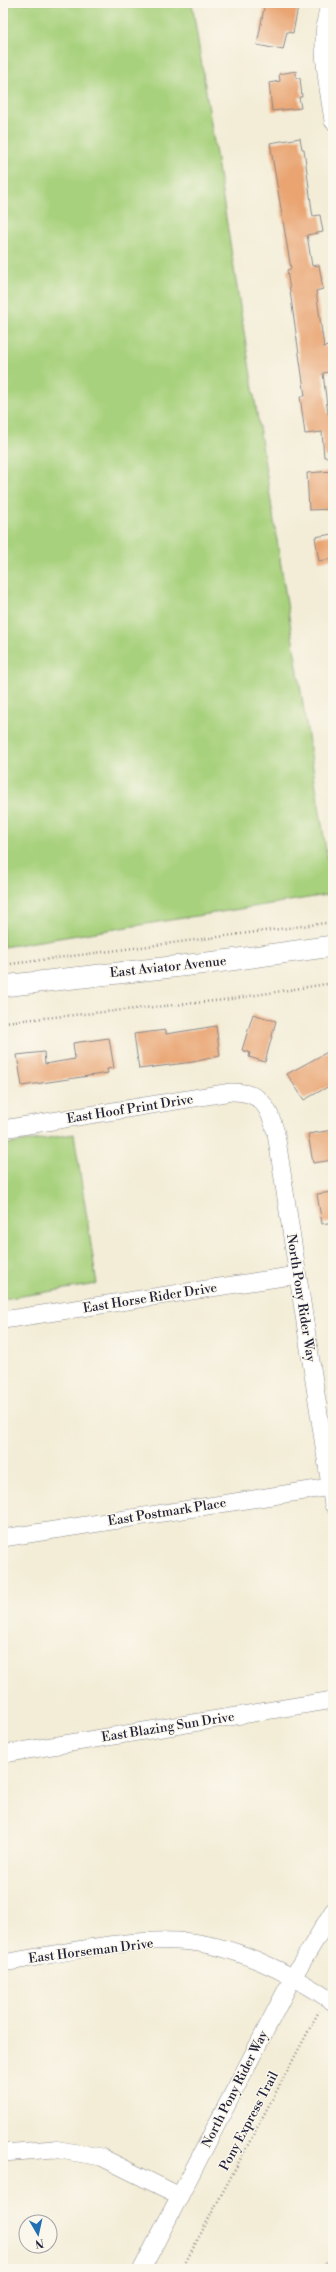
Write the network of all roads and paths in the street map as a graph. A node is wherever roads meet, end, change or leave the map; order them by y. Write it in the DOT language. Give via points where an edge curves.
graph roads {
  1 [pos="330,3"];
  2 [pos="333,121"];
  3 [pos="333,922"];
  4 [pos="333,946"];
  5 [pos="3,965"];
  6 [pos="333,983"];
  7 [pos="3,986"];
  8 [pos="4,1022"];
  9 [pos="256,1096"];
  10 [pos="3,1129"];
  11 [pos="297,1275"];
  12 [pos="3,1320"];
  13 [pos="330,1487"];
  14 [pos="333,1505"];
  15 [pos="3,1538"];
  16 [pos="333,1700"];
  17 [pos="3,1754"];
  18 [pos="333,1911"];
  19 [pos="3,1963"];
  20 [pos="293,1977"];
  21 [pos="330,2000"];
  22 [pos="3,2153"];
  23 [pos="180,2196"];
  24 [pos="142,2269"];
  25 [pos="182,2269"];
  1 -- 2 [label="street" via="326,14 324,60"];
  3 -- 5 [label="path"];
  4 -- 7 [label="street, East Aviator Avenue"];
  6 -- 8 [label="path" via="224,1000"];
  9 -- 10 [label="street, East Hoof Print Drive" via="231,1092"];
  9 -- 11 [label="street, North Pony Rider Way" via="270,1114 276,1134"];
  11 -- 12 [label="street, East Horse Rider Drive"];
  11 -- 13 [label="street, North Pony Rider Way"];
  13 -- 14 [label="street, North Pony Rider Way"];
  13 -- 15 [label="street, East Postmark Place"];
  16 -- 17 [label="street, East Blazing Sun Drive"];
  18 -- 20 [label="street, North Pony Rider Way"];
  19 -- 20 [label="street, East Horseman Drive" via="120,1944 177,1941 211,1945"];
  20 -- 21 [label="street, East Horseman Drive"];
  20 -- 23 [label="street, North Pony Rider Way"];
  21 -- 25 [label="path, Pony Express Trail"];
  22 -- 23 [label="street" via="54,2149 101,2157"];
  23 -- 24 [label="street, North Pony Rider Way"];
}
